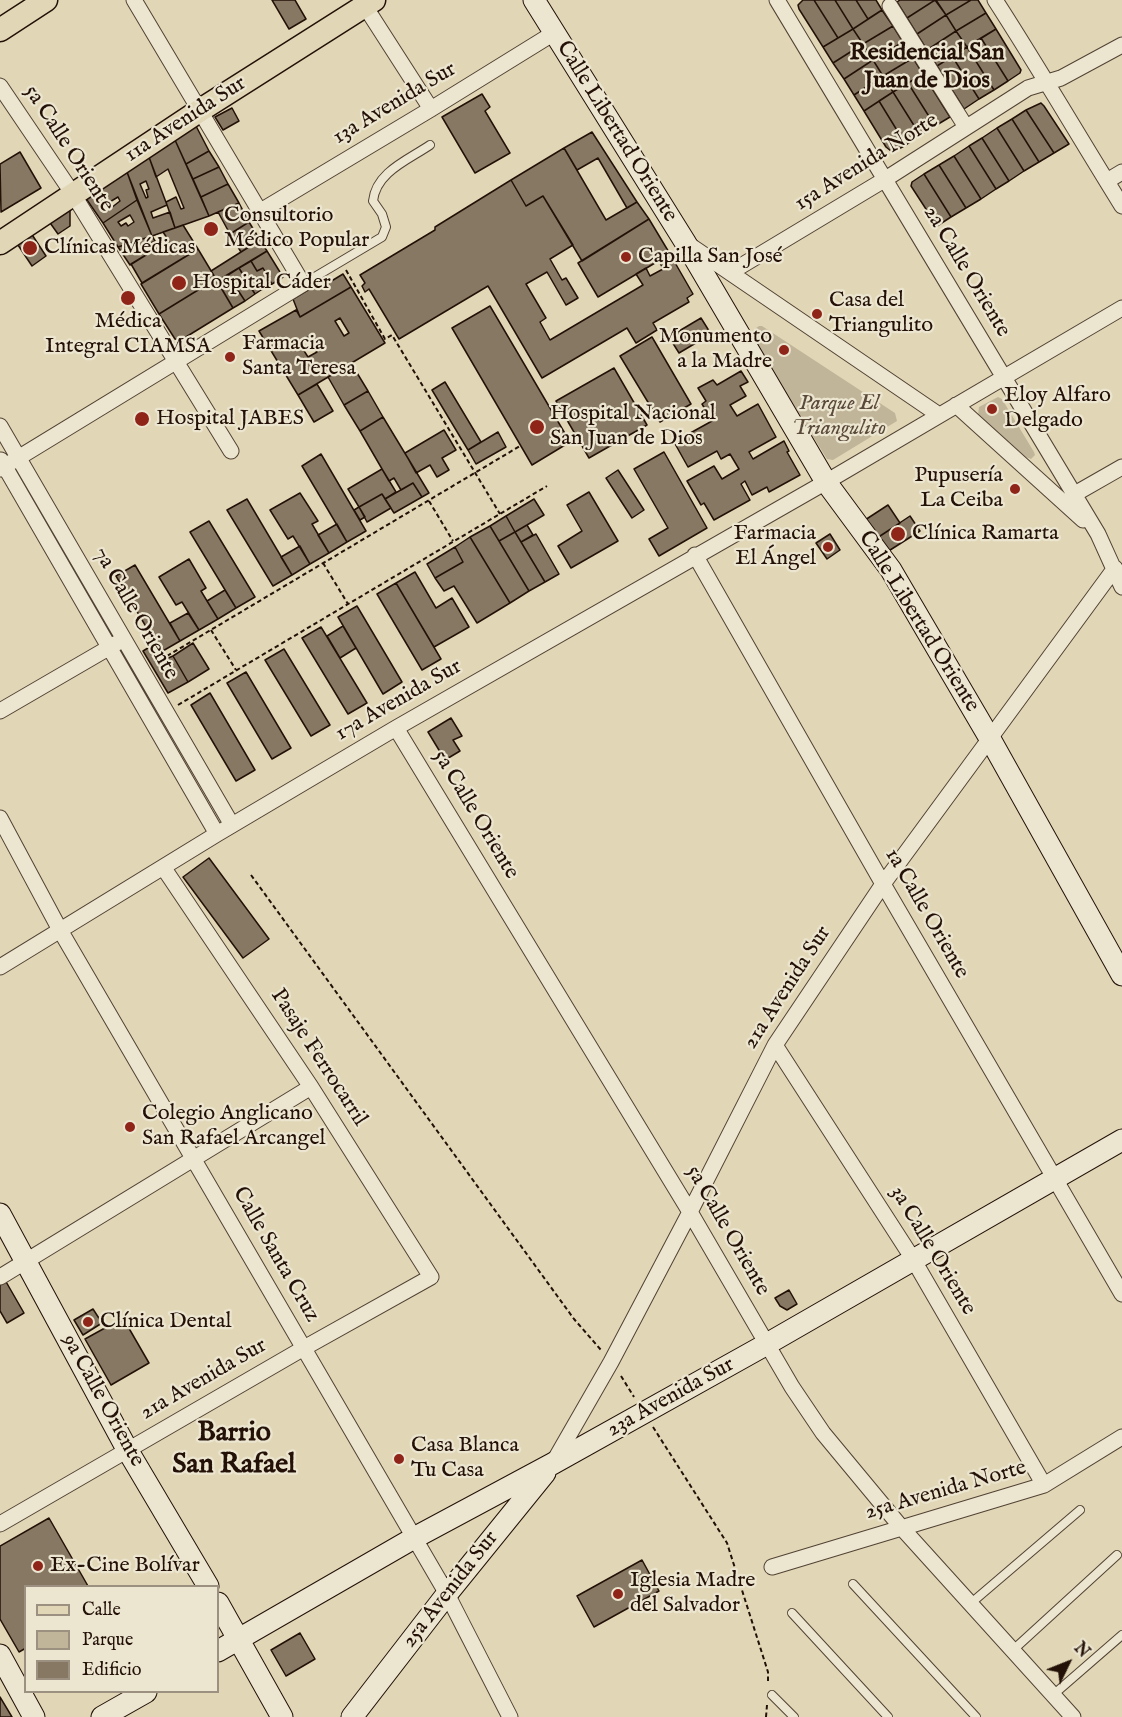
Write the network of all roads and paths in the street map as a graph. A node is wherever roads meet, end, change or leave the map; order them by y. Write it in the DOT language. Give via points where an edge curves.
graph roads {
  1 [pos="46,0"];
  2 [pos="134,0"];
  3 [pos="534,0"];
  4 [pos="777,0"];
  5 [pos="995,0"];
  6 [pos="366,2"];
  7 [pos="890,6"];
  8 [pos="0,30"];
  9 [pos="554,33"];
  10 [pos="1122,45"];
  11 [pos="1048,82"];
  12 [pos="0,86"];
  13 [pos="431,110"];
  14 [pos="199,111"];
  15 [pos="966,127"];
  16 [pos="430,145"];
  17 [pos="1122,172"];
  18 [pos="884,180"];
  19 [pos="1107,181"];
  20 [pos="72,195"];
  21 [pos="1122,206"];
  22 [pos="259,212"];
  23 [pos="685,242"];
  24 [pos="0,243"];
  25 [pos="342,262"];
  26 [pos="731,272"];
  27 [pos="303,284"];
  28 [pos="1122,308"];
  29 [pos="176,360"];
  30 [pos="1004,377"];
  31 [pos="956,405"];
  32 [pos="939,415"];
  33 [pos="0,426"];
  34 [pos="520,446"];
  35 [pos="231,451"];
  36 [pos="18,458"];
  37 [pos="2,465"];
  38 [pos="1122,467"];
  39 [pos="475,473"];
  40 [pos="826,482"];
  41 [pos="547,486"];
  42 [pos="1073,495"];
  43 [pos="429,501"];
  44 [pos="500,514"];
  45 [pos="1098,534"];
  46 [pos="453,541"];
  47 [pos="695,555"];
  48 [pos="323,563"];
  49 [pos="1118,570"];
  50 [pos="1122,587"];
  51 [pos="348,604"];
  52 [pos="211,630"];
  53 [pos="124,639"];
  54 [pos="109,647"];
  55 [pos="167,656"];
  56 [pos="236,670"];
  57 [pos="173,708"];
  58 [pos="0,711"];
  59 [pos="396,728"];
  60 [pos="989,737"];
  61 [pos="0,818"];
  62 [pos="232,825"];
  63 [pos="217,834"];
  64 [pos="163,867"];
  65 [pos="251,875"];
  66 [pos="882,884"];
  67 [pos="60,930"];
  68 [pos="0,967"];
  69 [pos="1122,975"];
  70 [pos="775,1045"];
  71 [pos="311,1087"];
  72 [pos="1122,1140"];
  73 [pos="193,1159"];
  74 [pos="1054,1179"];
  75 [pos="690,1212"];
  76 [pos="0,1214"];
  77 [pos="913,1259"];
  78 [pos="26,1262"];
  79 [pos="0,1277"];
  80 [pos="431,1277"];
  81 [pos="1122,1294"];
  82 [pos="767,1344"];
  83 [pos="304,1348"];
  84 [pos="611,1362"];
  85 [pos="644,1412"];
  86 [pos="1122,1437"];
  87 [pos="128,1450"];
  88 [pos="552,1464"];
  89 [pos="1044,1485"];
  90 [pos="1080,1509"];
  91 [pos="0,1524"];
  92 [pos="901,1527"];
  93 [pos="414,1538"];
  94 [pos="1117,1555"];
  95 [pos="772,1567"];
  96 [pos="853,1584"];
  97 [pos="207,1585"];
  98 [pos="447,1594"];
  99 [pos="970,1604"];
  100 [pos="219,1605"];
  101 [pos="792,1613"];
  102 [pos="1122,1635"];
  103 [pos="239,1639"];
  104 [pos="219,1650"];
  105 [pos="1012,1651"];
  106 [pos="0,1655"];
  107 [pos="144,1693"];
  108 [pos="770,1695"];
  109 [pos="1053,1695"];
  110 [pos="767,1706"];
  111 [pos="34,1717"];
  112 [pos="102,1717"];
  113 [pos="282,1717"];
  114 [pos="352,1717"];
  115 [pos="510,1717"];
  116 [pos="766,1717"];
  117 [pos="794,1717"];
  118 [pos="888,1717"];
  119 [pos="976,1717"];
  120 [pos="1074,1717"];
  1 -- 8 [label="main road"];
  2 -- 14 [label="street"];
  3 -- 9 [label="main road, Calle Libertad Oriente"];
  4 -- 18 [label="street, 2a Calle Oriente"];
  5 -- 11 [label="street"];
  6 -- 13 [label="street"];
  6 -- 14 [label="main road, 11a Avenida Sur"];
  7 -- 15 [label="street"];
  9 -- 13 [label="street, 13a Avenida Sur"];
  9 -- 23 [label="main road, Calle Libertad Oriente"];
  10 -- 11 [label="street, 15a Avenida Norte"];
  11 -- 15 [label="street, 15a Avenida Norte" via="1028,88"];
  11 -- 19 [label="street"];
  12 -- 20 [label="street, 5a Calle Oriente"];
  13 -- 22 [label="street, 13a Avenida Sur"];
  14 -- 20 [label="main road, 11a Avenida Sur"];
  14 -- 22 [label="street"];
  15 -- 18 [label="street, 15a Avenida Norte"];
  16 -- 25 [label="lane" via="385,174 377,184 373,201 386,227 382,237"];
  17 -- 19 [label="street"];
  18 -- 26 [label="street, 15a Avenida Norte"];
  18 -- 30 [label="street, 2a Calle Oriente"];
  19 -- 21 [label="street"];
  20 -- 24 [label="main road, 11a Avenida Sur"];
  20 -- 29 [label="street, 5a Calle Oriente"];
  22 -- 27 [label="street"];
  23 -- 26 [label="street"];
  23 -- 40 [label="main road, Calle Libertad Oriente"];
  25 -- 27 [label="lane"];
  25 -- 39 [label="path" via="385,339 392,335"];
  26 -- 32 [label="street"];
  27 -- 29 [label="street"];
  28 -- 30 [label="street, 17a Avenida Sur"];
  29 -- 35 [label="street, 5a Calle Oriente"];
  29 -- 36 [label="street"];
  30 -- 31 [label="street, 17a Avenida Sur"];
  30 -- 42 [label="street, 2a Calle Oriente"];
  31 -- 32 [label="street, 17a Avenida Sur"];
  31 -- 45 [label="street"];
  32 -- 40 [label="street, 17a Avenida Sur"];
  33 -- 36 [label="street, 7a Calle Oriente"];
  34 -- 39 [label="path"];
  36 -- 37 [label="street"];
  36 -- 53 [label="street, 7a Calle Oriente"];
  37 -- 54 [label="street, 7a Calle Oriente"];
  38 -- 42 [label="street"];
  39 -- 43 [label="path"];
  39 -- 44 [label="path"];
  40 -- 47 [label="street, 17a Avenida Sur"];
  40 -- 60 [label="main road, Calle Libertad Oriente" via="891,570"];
  41 -- 44 [label="path"];
  42 -- 45 [label="street, 2a Calle Oriente"];
  43 -- 46 [label="path"];
  43 -- 48 [label="path"];
  44 -- 46 [label="path"];
  45 -- 49 [label="street, 2a Calle Oriente"];
  46 -- 51 [label="path"];
  47 -- 59 [label="street, 17a Avenida Sur"];
  47 -- 66 [label="street, 1a Calle Oriente"];
  48 -- 51 [label="path"];
  48 -- 52 [label="path"];
  49 -- 50 [label="street, 2a Calle Oriente"];
  49 -- 60 [label="street, 21a Avenida Sur"];
  51 -- 56 [label="path"];
  52 -- 55 [label="path"];
  52 -- 56 [label="path"];
  53 -- 54 [label="street"];
  53 -- 62 [label="street, 7a Calle Oriente"];
  54 -- 58 [label="street"];
  54 -- 63 [label="street, 7a Calle Oriente"];
  56 -- 57 [label="path"];
  59 -- 62 [label="street, 17a Avenida Sur"];
  59 -- 75 [label="street, 5a Calle Oriente"];
  60 -- 66 [label="street, 21a Avenida Sur"];
  60 -- 69 [label="main road, Calle Libertad Oriente"];
  61 -- 67 [label="street, Calle Santa Cruz"];
  62 -- 63 [label="street, 17a Avenida Sur"];
  63 -- 64 [label="street, 17a Avenida Sur"];
  64 -- 67 [label="street, 17a Avenida Sur"];
  64 -- 71 [label="street, Pasaje Ferrocarril"];
  65 -- 84 [label="path" via="574,1319"];
  66 -- 70 [label="street, 21a Avenida Sur"];
  66 -- 74 [label="street, 1a Calle Oriente"];
  67 -- 68 [label="street, 17a Avenida Sur"];
  67 -- 73 [label="street, Calle Santa Cruz"];
  70 -- 75 [label="street, 21a Avenida Sur"];
  70 -- 77 [label="street, 3a Calle Oriente"];
  71 -- 73 [label="street"];
  71 -- 80 [label="street, Pasaje Ferrocarril"];
  72 -- 74 [label="main road, 23a Avenida Sur"];
  73 -- 78 [label="street"];
  73 -- 83 [label="street, Calle Santa Cruz"];
  74 -- 77 [label="main road, 23a Avenida Sur"];
  74 -- 81 [label="street, 1a Calle Oriente"];
  75 -- 82 [label="street, 5a Calle Oriente"];
  75 -- 84 [label="street, 21a Avenida Sur"];
  76 -- 78 [label="main road, 9a Calle Oriente"];
  77 -- 82 [label="main road, 23a Avenida Sur"];
  77 -- 89 [label="street, 3a Calle Oriente"];
  78 -- 79 [label="street"];
  78 -- 87 [label="main road, 9a Calle Oriente"];
  80 -- 83 [label="street, 21a Avenida Sur"];
  82 -- 85 [label="main road, 23a Avenida Sur"];
  82 -- 92 [label="street, 5a Calle Oriente" via="823,1433"];
  83 -- 87 [label="street, 21a Avenida Sur"];
  83 -- 93 [label="street, Calle Santa Cruz"];
  84 -- 85 [label="path"];
  84 -- 88 [label="street, 21a Avenida Sur"];
  85 -- 88 [label="main road, 23a Avenida Sur"];
  85 -- 108 [label="path" via="727,1543 768,1672"];
  86 -- 89 [label="street, 25a Avenida Norte"];
  87 -- 91 [label="street, 21a Avenida Sur"];
  87 -- 97 [label="main road, 9a Calle Oriente"];
  88 -- 93 [label="main road, 23a Avenida Sur"];
  88 -- 98 [label="main road, 25a Avenida Sur"];
  89 -- 92 [label="street, 25a Avenida Norte"];
  90 -- 99 [label="lane"];
  92 -- 95 [label="street, 25a Avenida Norte"];
  92 -- 99 [label="street, 5a Calle Oriente"];
  93 -- 98 [label="street, Calle Santa Cruz"];
  93 -- 103 [label="main road, 23a Avenida Sur"];
  94 -- 105 [label="lane"];
  96 -- 119 [label="lane"];
  98 -- 114 [label="main road, 25a Avenida Sur"];
  98 -- 115 [label="street, Calle Santa Cruz"];
  99 -- 105 [label="street, 5a Calle Oriente"];
  100 -- 103 [label="main road"];
  101 -- 118 [label="lane"];
  102 -- 109 [label="lane"];
  103 -- 104 [label="main road, 23a Avenida Sur"];
  103 -- 113 [label="main road"];
  105 -- 109 [label="street, 5a Calle Oriente"];
  106 -- 111 [label="main road"];
  107 -- 112 [label="main road"];
  108 -- 117 [label="lane"];
  109 -- 120 [label="street, 5a Calle Oriente"];
  110 -- 116 [label="path"];
}
